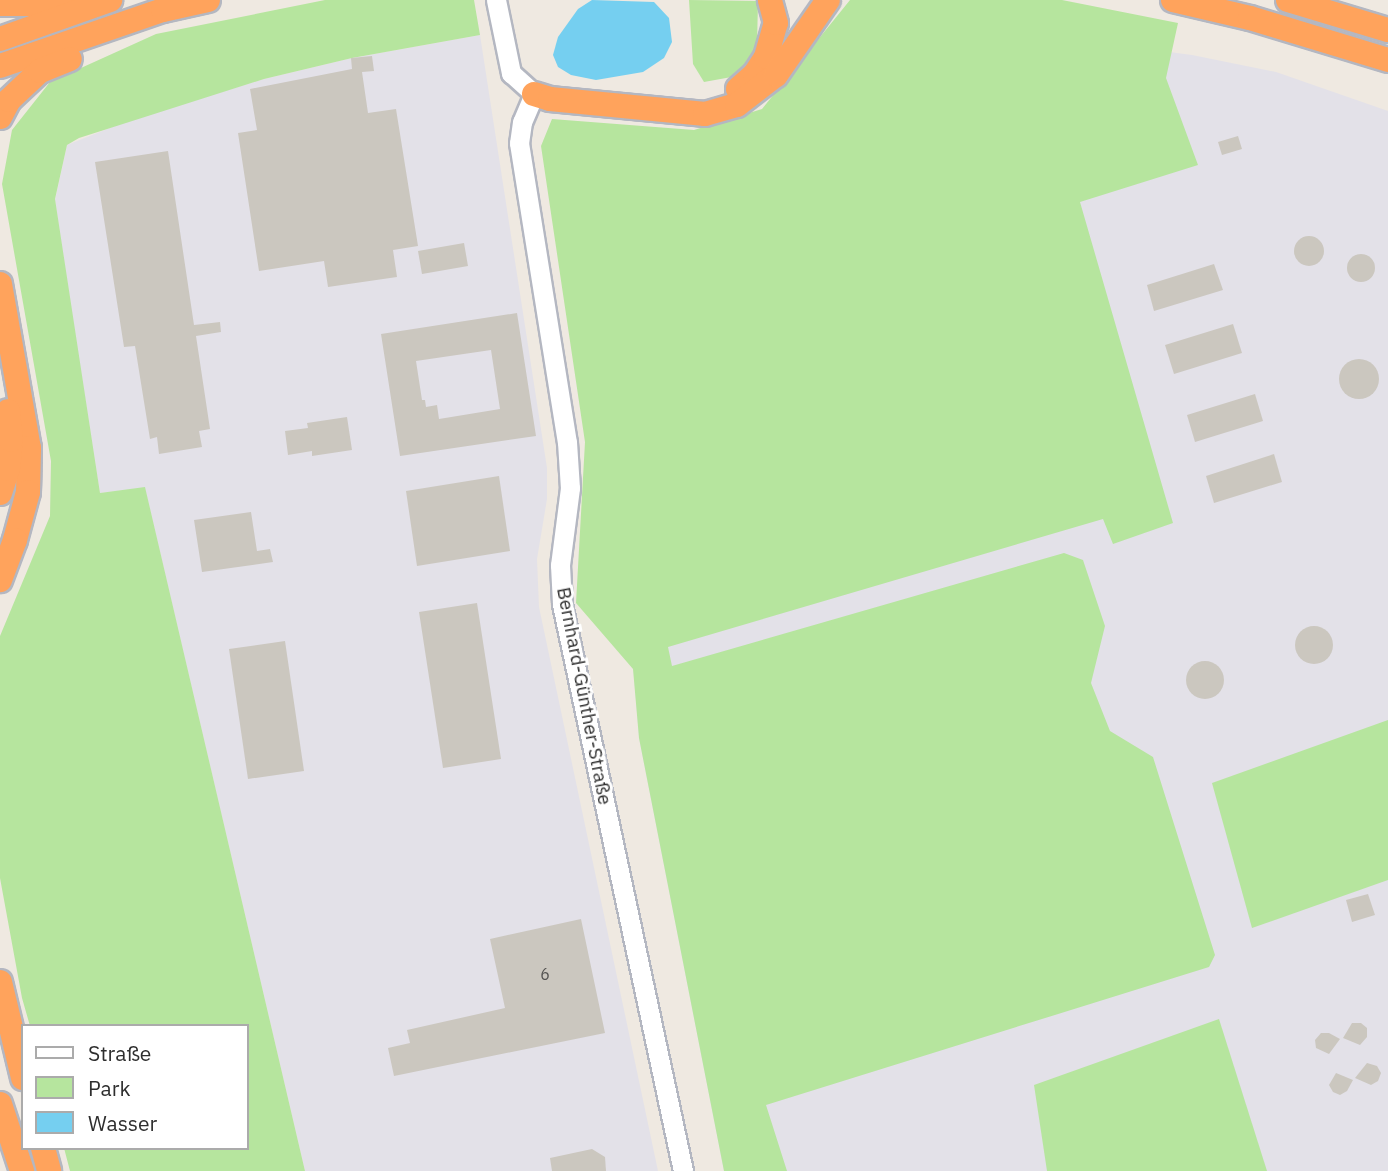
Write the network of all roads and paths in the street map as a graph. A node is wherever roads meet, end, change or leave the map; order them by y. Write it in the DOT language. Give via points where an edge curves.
graph roads {
  1 [pos="208,0"];
  2 [pos="496,0"];
  3 [pos="770,0"];
  4 [pos="828,0"];
  5 [pos="1172,0"];
  6 [pos="1288,0"];
  7 [pos="104,2"];
  8 [pos="0,4"];
  9 [pos="139,18"];
  10 [pos="1388,30"];
  11 [pos="0,40"];
  12 [pos="1388,60"];
  13 [pos="0,66"];
  14 [pos="534,94"];
  15 [pos="652,107"];
  16 [pos="0,117"];
  17 [pos="0,284"];
  18 [pos="0,373"];
  19 [pos="0,492"];
  20 [pos="0,580"];
  21 [pos="0,982"];
  22 [pos="0,1016"];
  23 [pos="21,1071"];
  24 [pos="21,1074"];
  25 [pos="0,1104"];
  26 [pos="44,1150"];
  27 [pos="22,1171"];
  28 [pos="50,1171"];
  29 [pos="682,1171"];
  1 -- 9 [label="highway"];
  2 -- 14 [label="street" via="511,73"];
  3 -- 15 [label="highway" via="776,23 766,57 755,74 736,91"];
  4 -- 15 [label="highway" via="776,75 737,105 705,114"];
  5 -- 12 [label="highway" via="1250,18"];
  6 -- 10 [label="highway"];
  7 -- 8 [label="highway"];
  7 -- 11 [label="highway"];
  9 -- 13 [label="highway"];
  9 -- 16 [label="highway" via="98,48 40,71 9,100"];
  14 -- 15 [label="highway"];
  14 -- 29 [label="street, Bernhard-Günther-Straße" via="519,143 567,442 570,488 560,565 562,604"];
  17 -- 20 [label="highway" via="29,448 28,492"];
  18 -- 19 [label="highway" via="11,440"];
  21 -- 23 [label="highway"];
  22 -- 24 [label="highway"];
  25 -- 27 [label="highway"];
  26 -- 28 [label="highway"];
}
